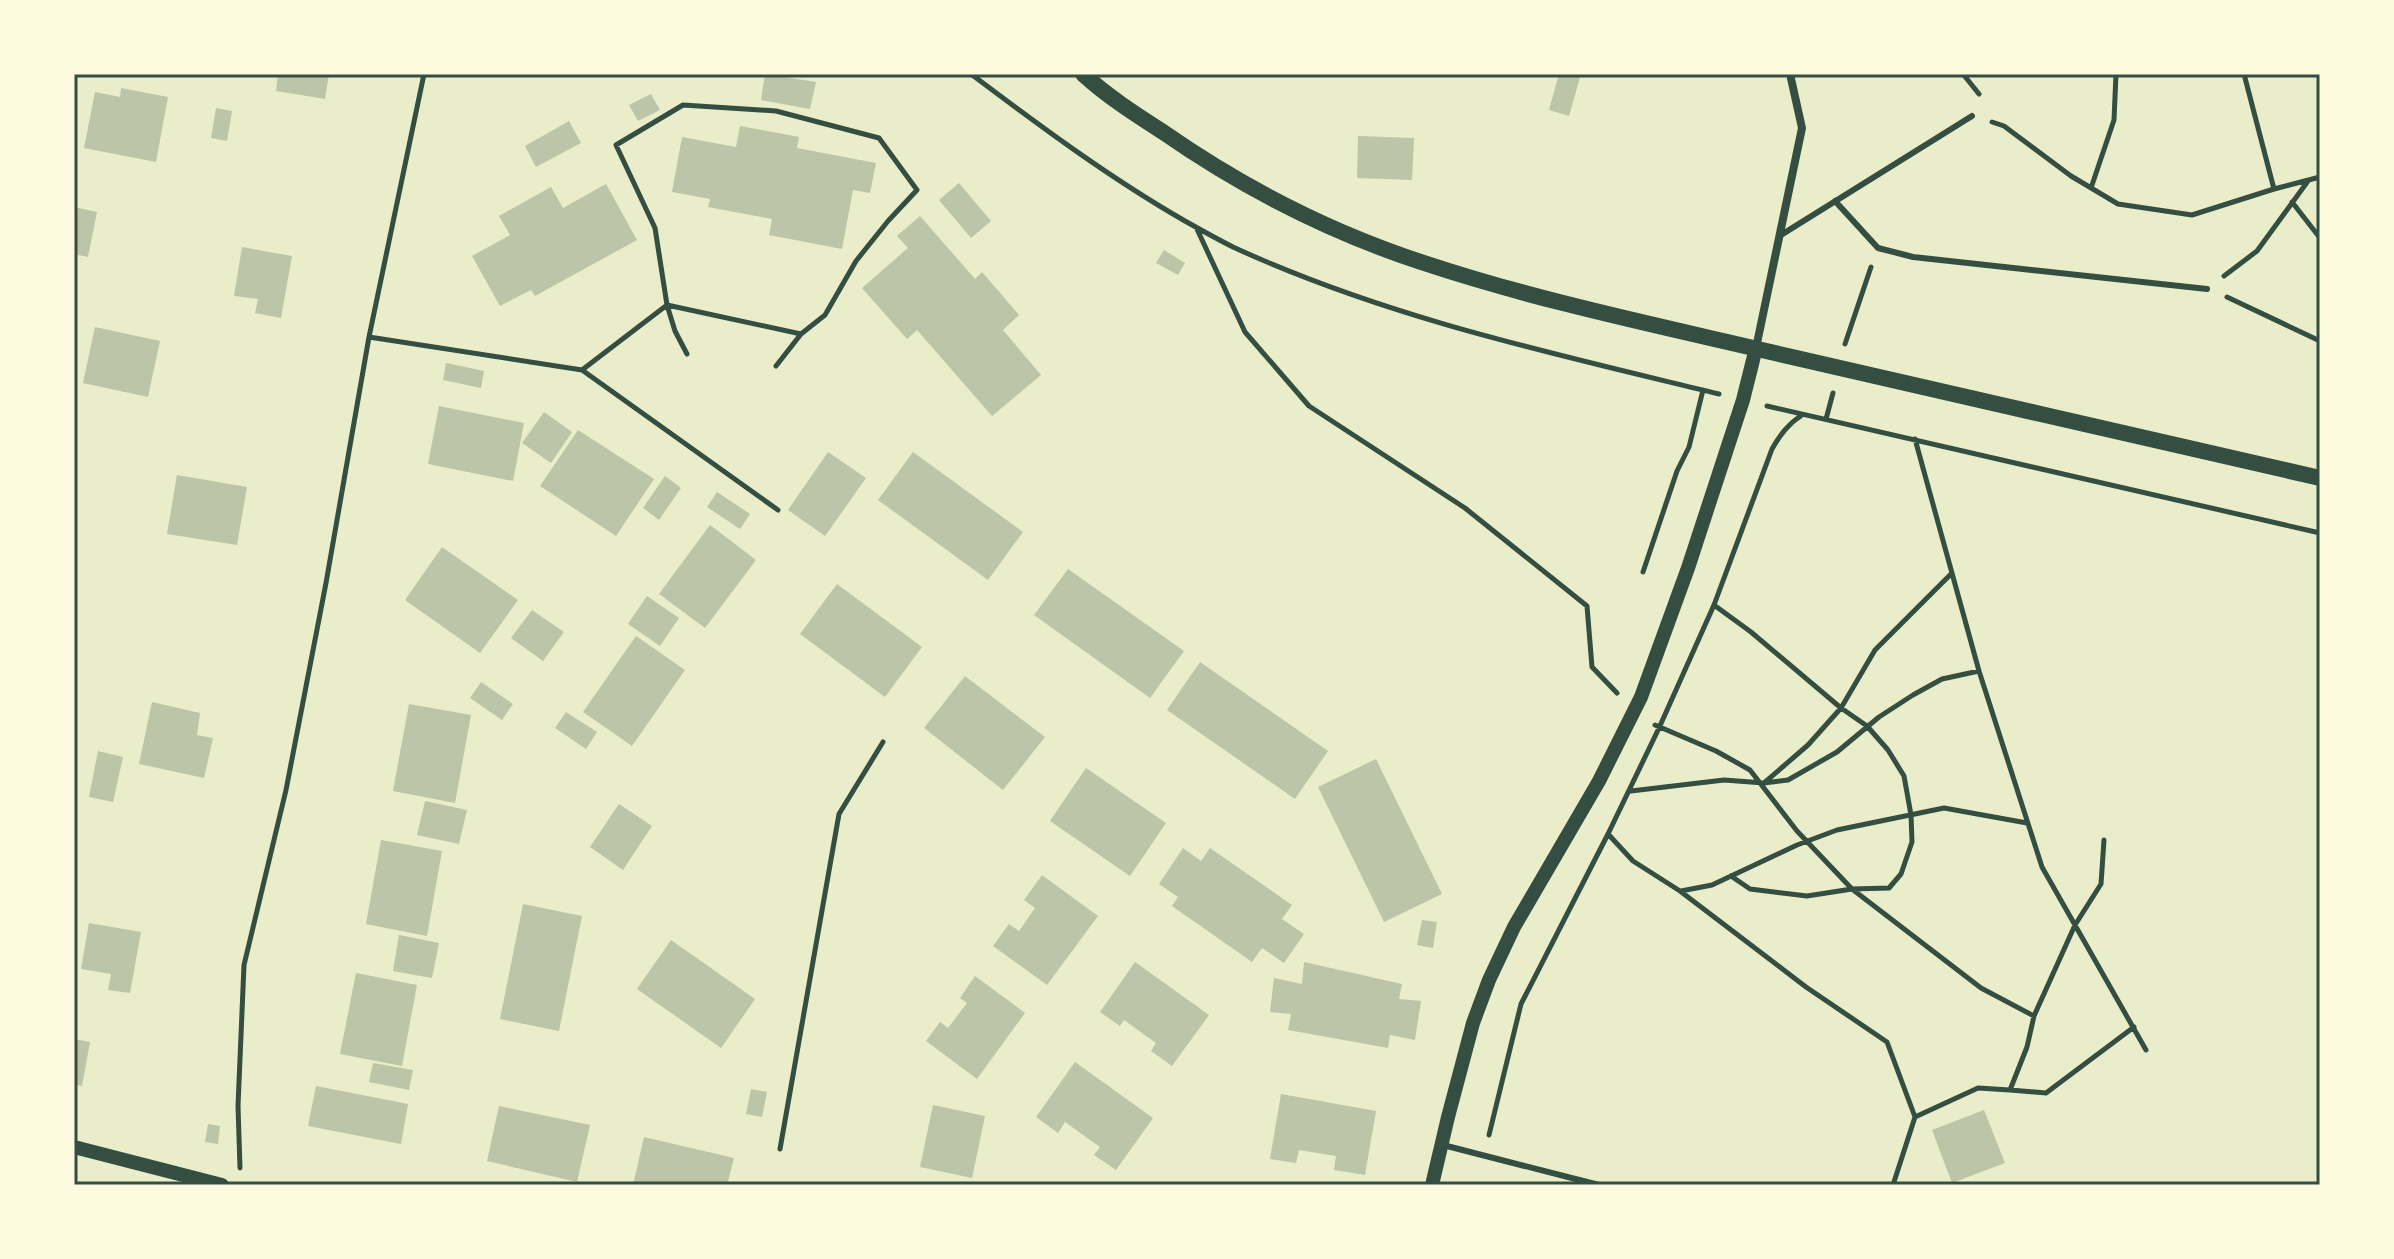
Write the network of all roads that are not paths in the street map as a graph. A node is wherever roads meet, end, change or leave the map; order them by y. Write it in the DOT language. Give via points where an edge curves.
graph roads {
  1 [pos="1083,74"];
  2 [pos="1790,74"];
  3 [pos="1972,116"];
  4 [pos="1835,201"];
  5 [pos="1781,235"];
  6 [pos="2207,289"];
  7 [pos="1756,348"];
  8 [pos="2320,478"];
  9 [pos="1443,1145"];
  10 [pos="74,1147"];
  11 [pos="222,1185"];
  12 [pos="1432,1185"];
  13 [pos="1599,1185"];
  1 -- 7 [label="main road" via="1201,159 1347,234 1477,279"];
  2 -- 5 [label="street" via="1802,128"];
  3 -- 4 [label="lane"];
  4 -- 5 [label="lane"];
  4 -- 6 [label="lane" via="1878,248 1913,257"];
  5 -- 7 [label="street"];
  7 -- 8 [label="main road"];
  7 -- 9 [label="street" via="1668,626 1634,712 1489,980"];
  9 -- 12 [label="street"];
  9 -- 13 [label="lane"];
  10 -- 11 [label="street"];
}
